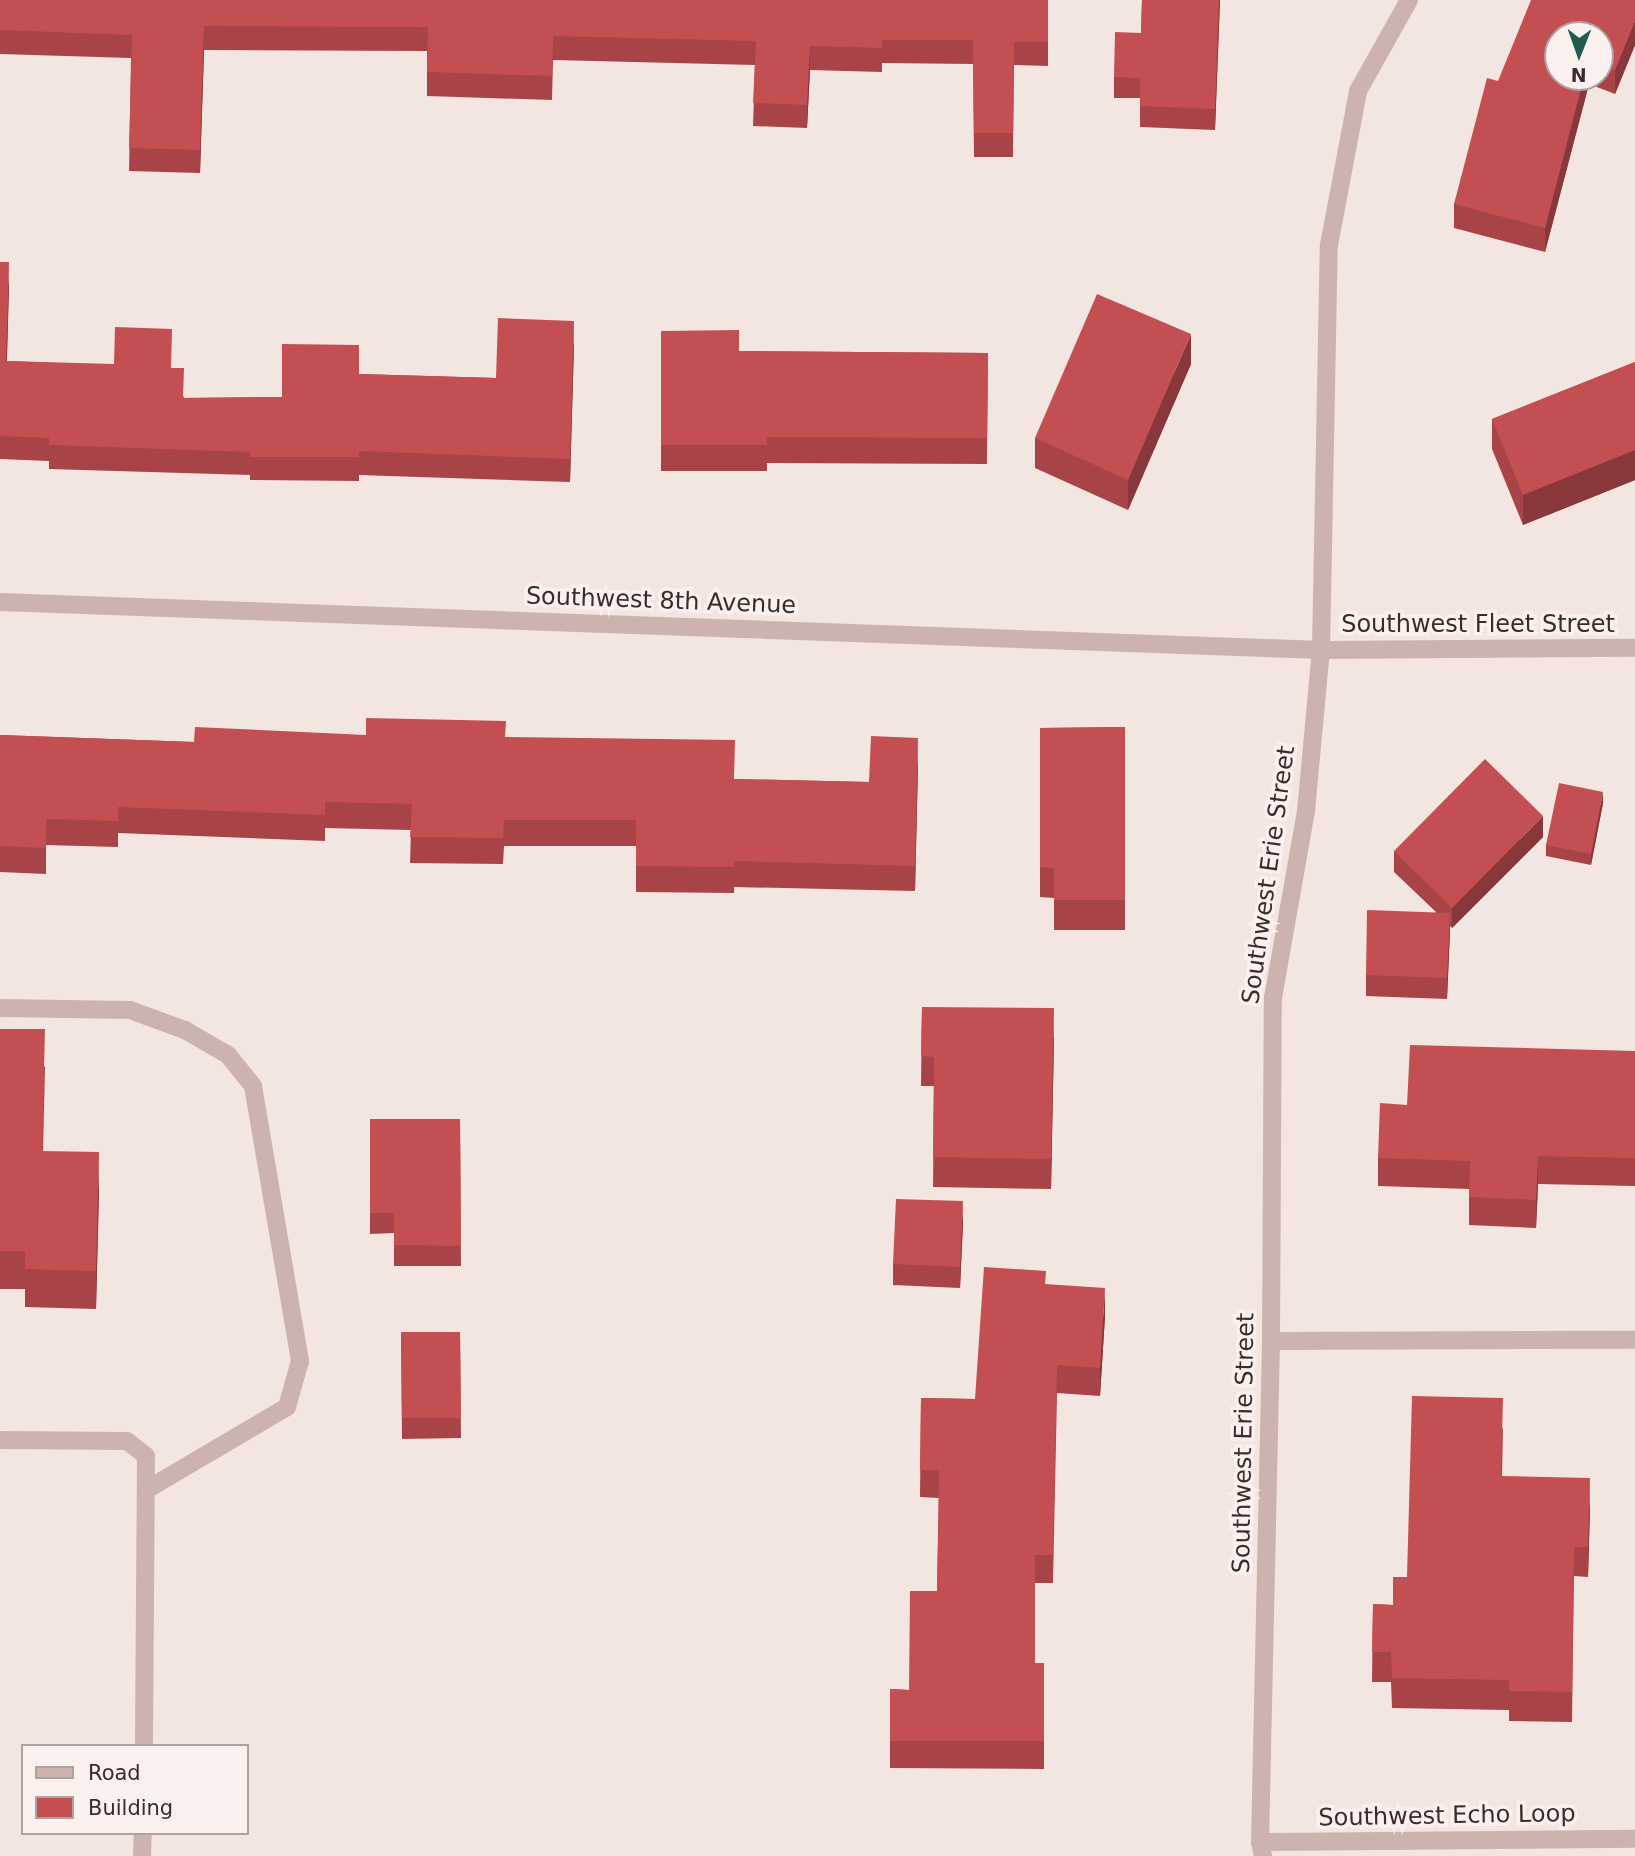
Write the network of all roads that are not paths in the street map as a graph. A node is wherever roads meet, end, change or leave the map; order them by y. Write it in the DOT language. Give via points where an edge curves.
graph roads {
  1 [pos="1409,0"];
  2 [pos="0,602"];
  3 [pos="1635,648"];
  4 [pos="1321,650"];
  5 [pos="0,1008"];
  6 [pos="1635,1340"];
  7 [pos="1271,1341"];
  8 [pos="0,1440"];
  9 [pos="148,1489"];
  10 [pos="144,1744"];
  11 [pos="143,1835"];
  12 [pos="1635,1839"];
  13 [pos="1261,1849"];
  14 [pos="142,1856"];
  1 -- 4 [label="street, Southwest Erie Street" via="1358,91 1329,245"];
  2 -- 4 [label="street, Southwest 8th Avenue"];
  3 -- 4 [label="street, Southwest Fleet Street"];
  4 -- 7 [label="street, Southwest Erie Street" via="1306,811 1273,998"];
  5 -- 9 [label="street" via="130,1010 185,1030 228,1055 253,1086 300,1362 287,1407"];
  6 -- 7 [label="street"];
  7 -- 13 [label="street, Southwest Erie Street"];
  8 -- 9 [label="street" via="127,1441 146,1456"];
  9 -- 10 [label="street"];
  11 -- 14 [label="street"];
  12 -- 13 [label="street, Southwest Echo Loop"];
}
